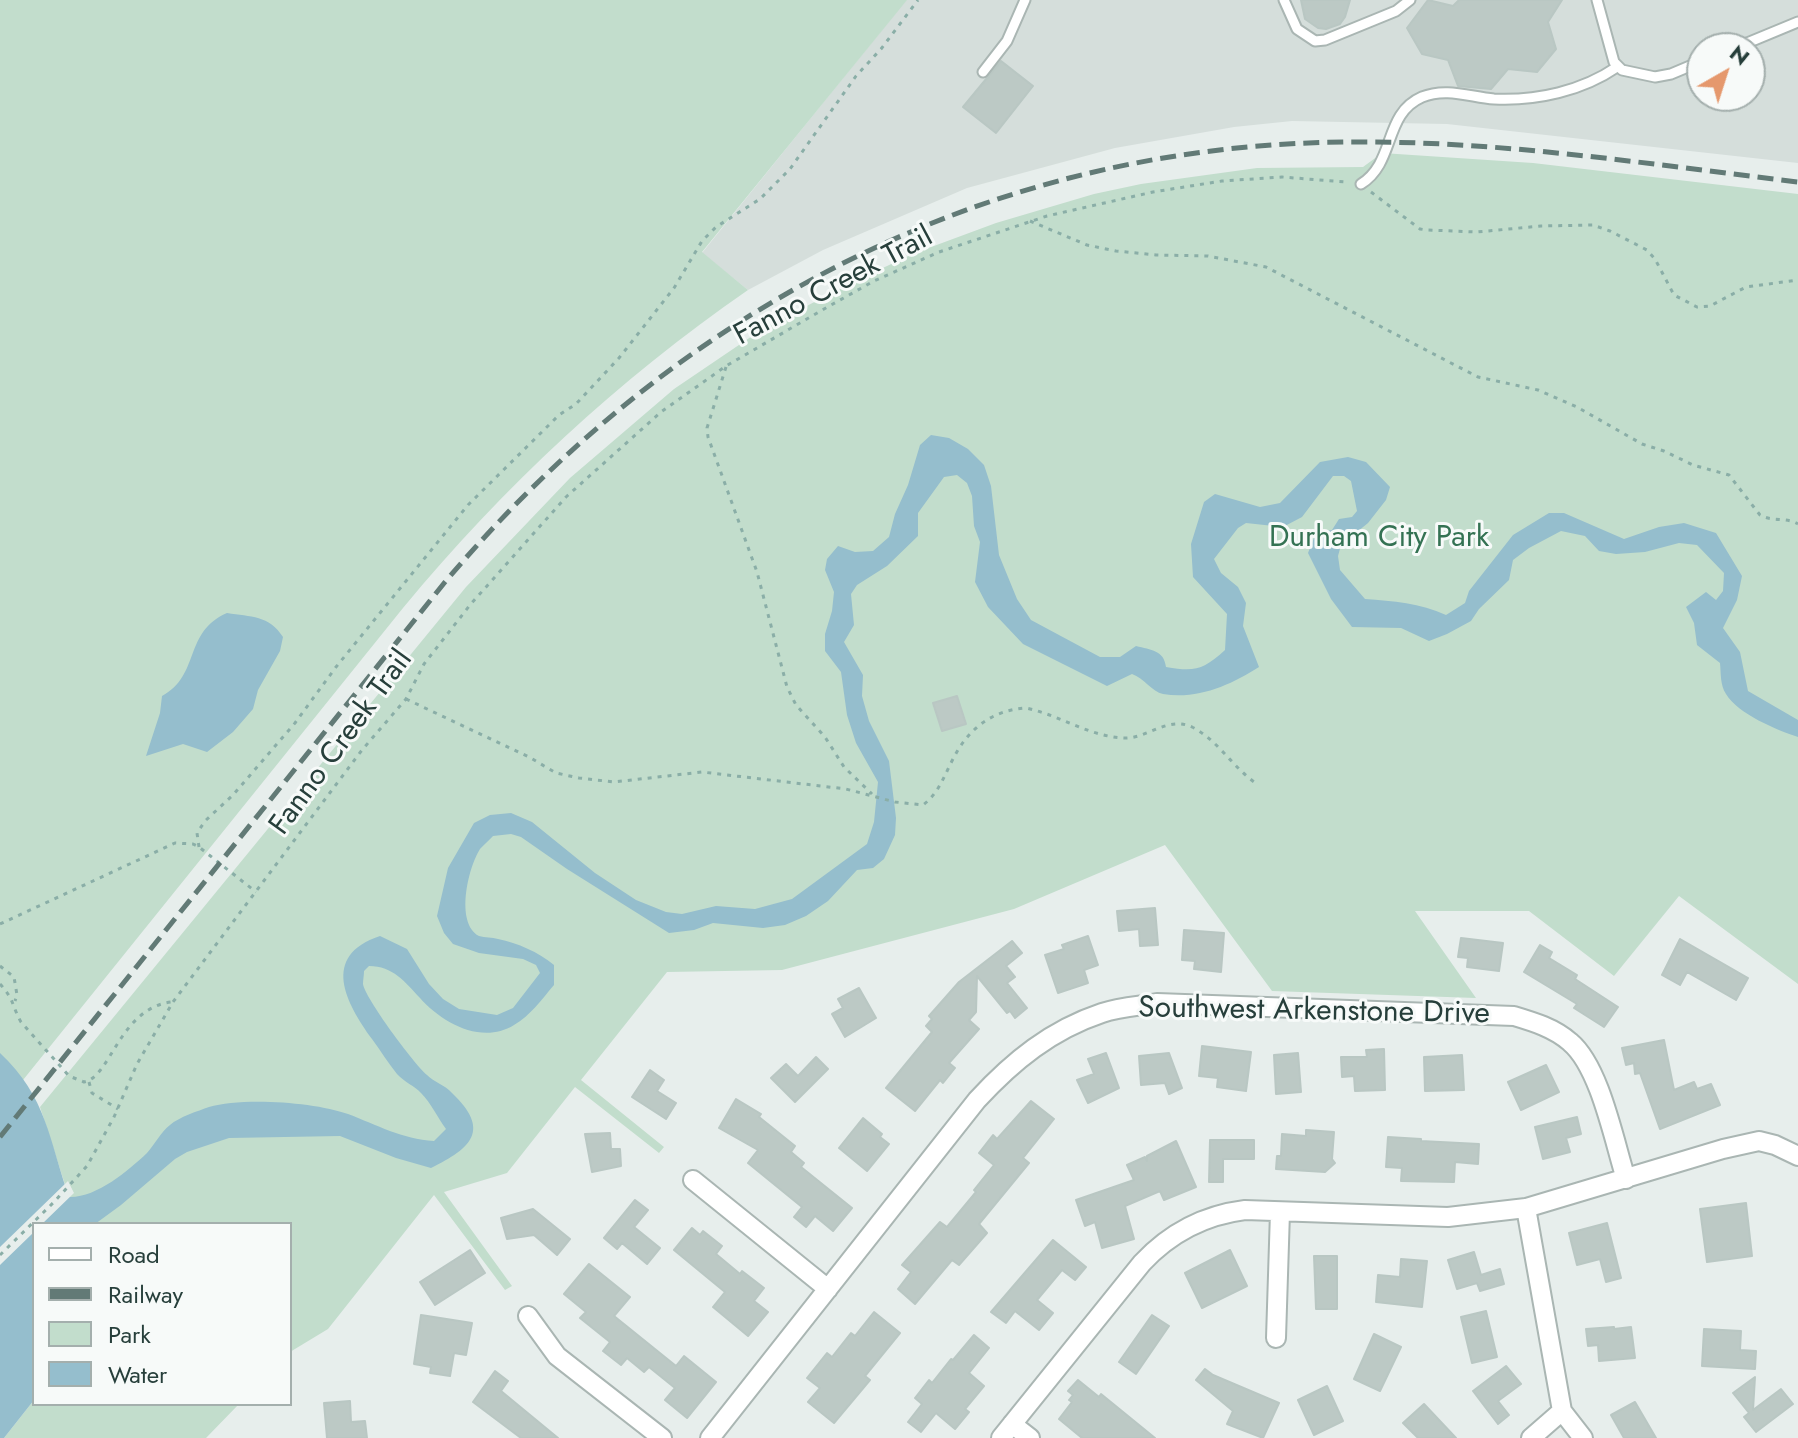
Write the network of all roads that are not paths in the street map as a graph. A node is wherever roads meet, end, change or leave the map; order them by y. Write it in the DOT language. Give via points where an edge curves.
graph roads {
  1 [pos="1025,0"];
  2 [pos="1284,0"];
  3 [pos="1410,0"];
  4 [pos="1597,0"];
  5 [pos="1798,22"];
  6 [pos="1766,35"];
  7 [pos="1617,67"];
  8 [pos="1686,68"];
  9 [pos="983,72"];
  10 [pos="1361,184"];
  11 [pos="1798,1156"];
  12 [pos="1626,1179"];
  13 [pos="693,1180"];
  14 [pos="1526,1208"];
  15 [pos="1280,1212"];
  16 [pos="828,1289"];
  17 [pos="528,1316"];
  18 [pos="1276,1338"];
  19 [pos="1562,1411"];
  20 [pos="1007,1431"];
  21 [pos="662,1438"];
  22 [pos="710,1438"];
  23 [pos="1030,1438"];
  24 [pos="1531,1438"];
  25 [pos="1583,1438"];
  1 -- 9 [label="lane" via="1007,41"];
  2 -- 3 [label="lane" via="1297,29 1315,41 1396,11"];
  4 -- 7 [label="lane"];
  5 -- 6 [label="lane"];
  7 -- 8 [label="lane" via="1655,77"];
  7 -- 10 [label="lane" via="1591,83 1531,99 1453,92 1424,96 1402,114 1390,133 1385,157"];
  11 -- 12 [label="street" via="1759,1141"];
  12 -- 14 [label="street"];
  12 -- 16 [label="street, Southwest Arkenstone Drive" via="1594,1074 1572,1043 1545,1026 1514,1016 1157,1003 1104,1012 1060,1031 1001,1073"];
  13 -- 16 [label="street"];
  14 -- 15 [label="street" via="1448,1217"];
  14 -- 19 [label="street"];
  15 -- 18 [label="street"];
  15 -- 20 [label="street" via="1222,1213 1154,1250"];
  16 -- 22 [label="street, Southwest Arkenstone Drive"];
  17 -- 21 [label="street" via="557,1356"];
  19 -- 24 [label="street"];
  19 -- 25 [label="street"];
  20 -- 23 [label="street"];
}
